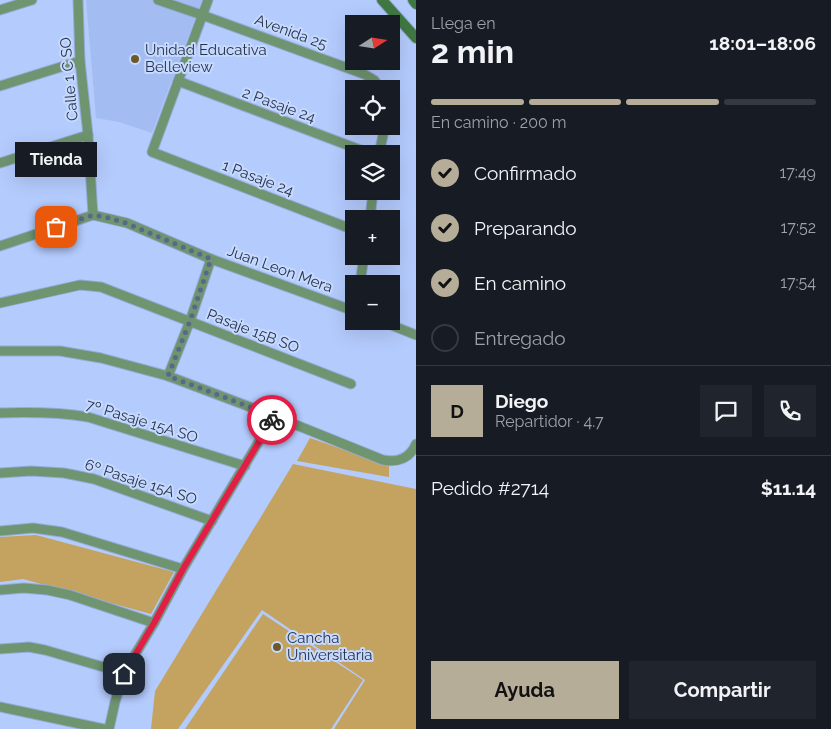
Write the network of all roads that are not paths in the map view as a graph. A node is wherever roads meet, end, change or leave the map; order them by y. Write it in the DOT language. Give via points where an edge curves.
graph roads {
  1 [pos="32,0"];
  2 [pos="78,0"];
  3 [pos="158,0"];
  4 [pos="208,0"];
  5 [pos="382,0"];
  6 [pos="413,0"];
  7 [pos="416,4"];
  8 [pos="0,10"];
  9 [pos="202,15"];
  10 [pos="416,38"];
  11 [pos="80,61"];
  12 [pos="374,80"];
  13 [pos="178,81"];
  14 [pos="0,86"];
  15 [pos="88,135"];
  16 [pos="347,145"];
  17 [pos="0,163"];
  18 [pos="93,215"];
  19 [pos="345,227"];
  20 [pos="0,246"];
  21 [pos="211,259"];
  22 [pos="0,303"];
  23 [pos="345,308"];
  24 [pos="190,321"];
  25 [pos="400,329"];
  26 [pos="416,335"];
  27 [pos="0,351"];
  28 [pos="168,376"];
  29 [pos="351,384"];
  30 [pos="0,413"];
  31 [pos="274,416"];
  32 [pos="416,444"];
  33 [pos="245,466"];
  34 [pos="0,473"];
  35 [pos="212,521"];
  36 [pos="0,531"];
  37 [pos="183,569"];
  38 [pos="0,590"];
  39 [pos="154,623"];
  40 [pos="0,649"];
  41 [pos="124,674"];
  42 [pos="0,707"];
  43 [pos="104,729"];
  44 [pos="109,729"];
  1 -- 8 [label="street"];
  2 -- 11 [label="street, Calle 1 C SO"];
  3 -- 9 [label="street, Avenida 25"];
  4 -- 9 [label="street"];
  5 -- 10 [label="main road"];
  6 -- 7 [label="main road"];
  9 -- 12 [label="street, Avenida 25"];
  9 -- 13 [label="street"];
  11 -- 14 [label="street"];
  11 -- 15 [label="street, Calle 1 C SO"];
  13 -- 16 [label="street, 2 Pasaje 24"];
  13 -- 19 [label="street, 1 Pasaje 24" via="152,152"];
  15 -- 17 [label="street"];
  15 -- 18 [label="street, Calle 1 C SO"];
  18 -- 20 [label="street"];
  18 -- 21 [label="street, Juan Leon Mera" via="126,223"];
  21 -- 23 [label="street, Juan Leon Mera"];
  21 -- 24 [label="street"];
  22 -- 24 [label="street, Pasaje 15B SO" via="80,285 94,286"];
  24 -- 28 [label="street"];
  24 -- 29 [label="street, Pasaje 15B SO"];
  25 -- 26 [label="street"];
  27 -- 28 [label="street" via="60,351"];
  28 -- 31 [label="street"];
  30 -- 33 [label="street, 7º Pasaje 15A SO" via="42,412 88,417"];
  31 -- 32 [label="street" via="390,462 402,460"];
  31 -- 33 [label="street"];
  33 -- 35 [label="street"];
  34 -- 35 [label="street, 6º Pasaje 15A SO" via="64,473 94,479"];
  35 -- 37 [label="street"];
  36 -- 37 [label="street" via="34,528 62,532"];
  37 -- 39 [label="street"];
  38 -- 39 [label="street" via="47,590"];
  39 -- 41 [label="street"];
  40 -- 41 [label="street" via="29,647 46,650"];
  41 -- 44 [label="street"];
  42 -- 43 [label="street"];
}
